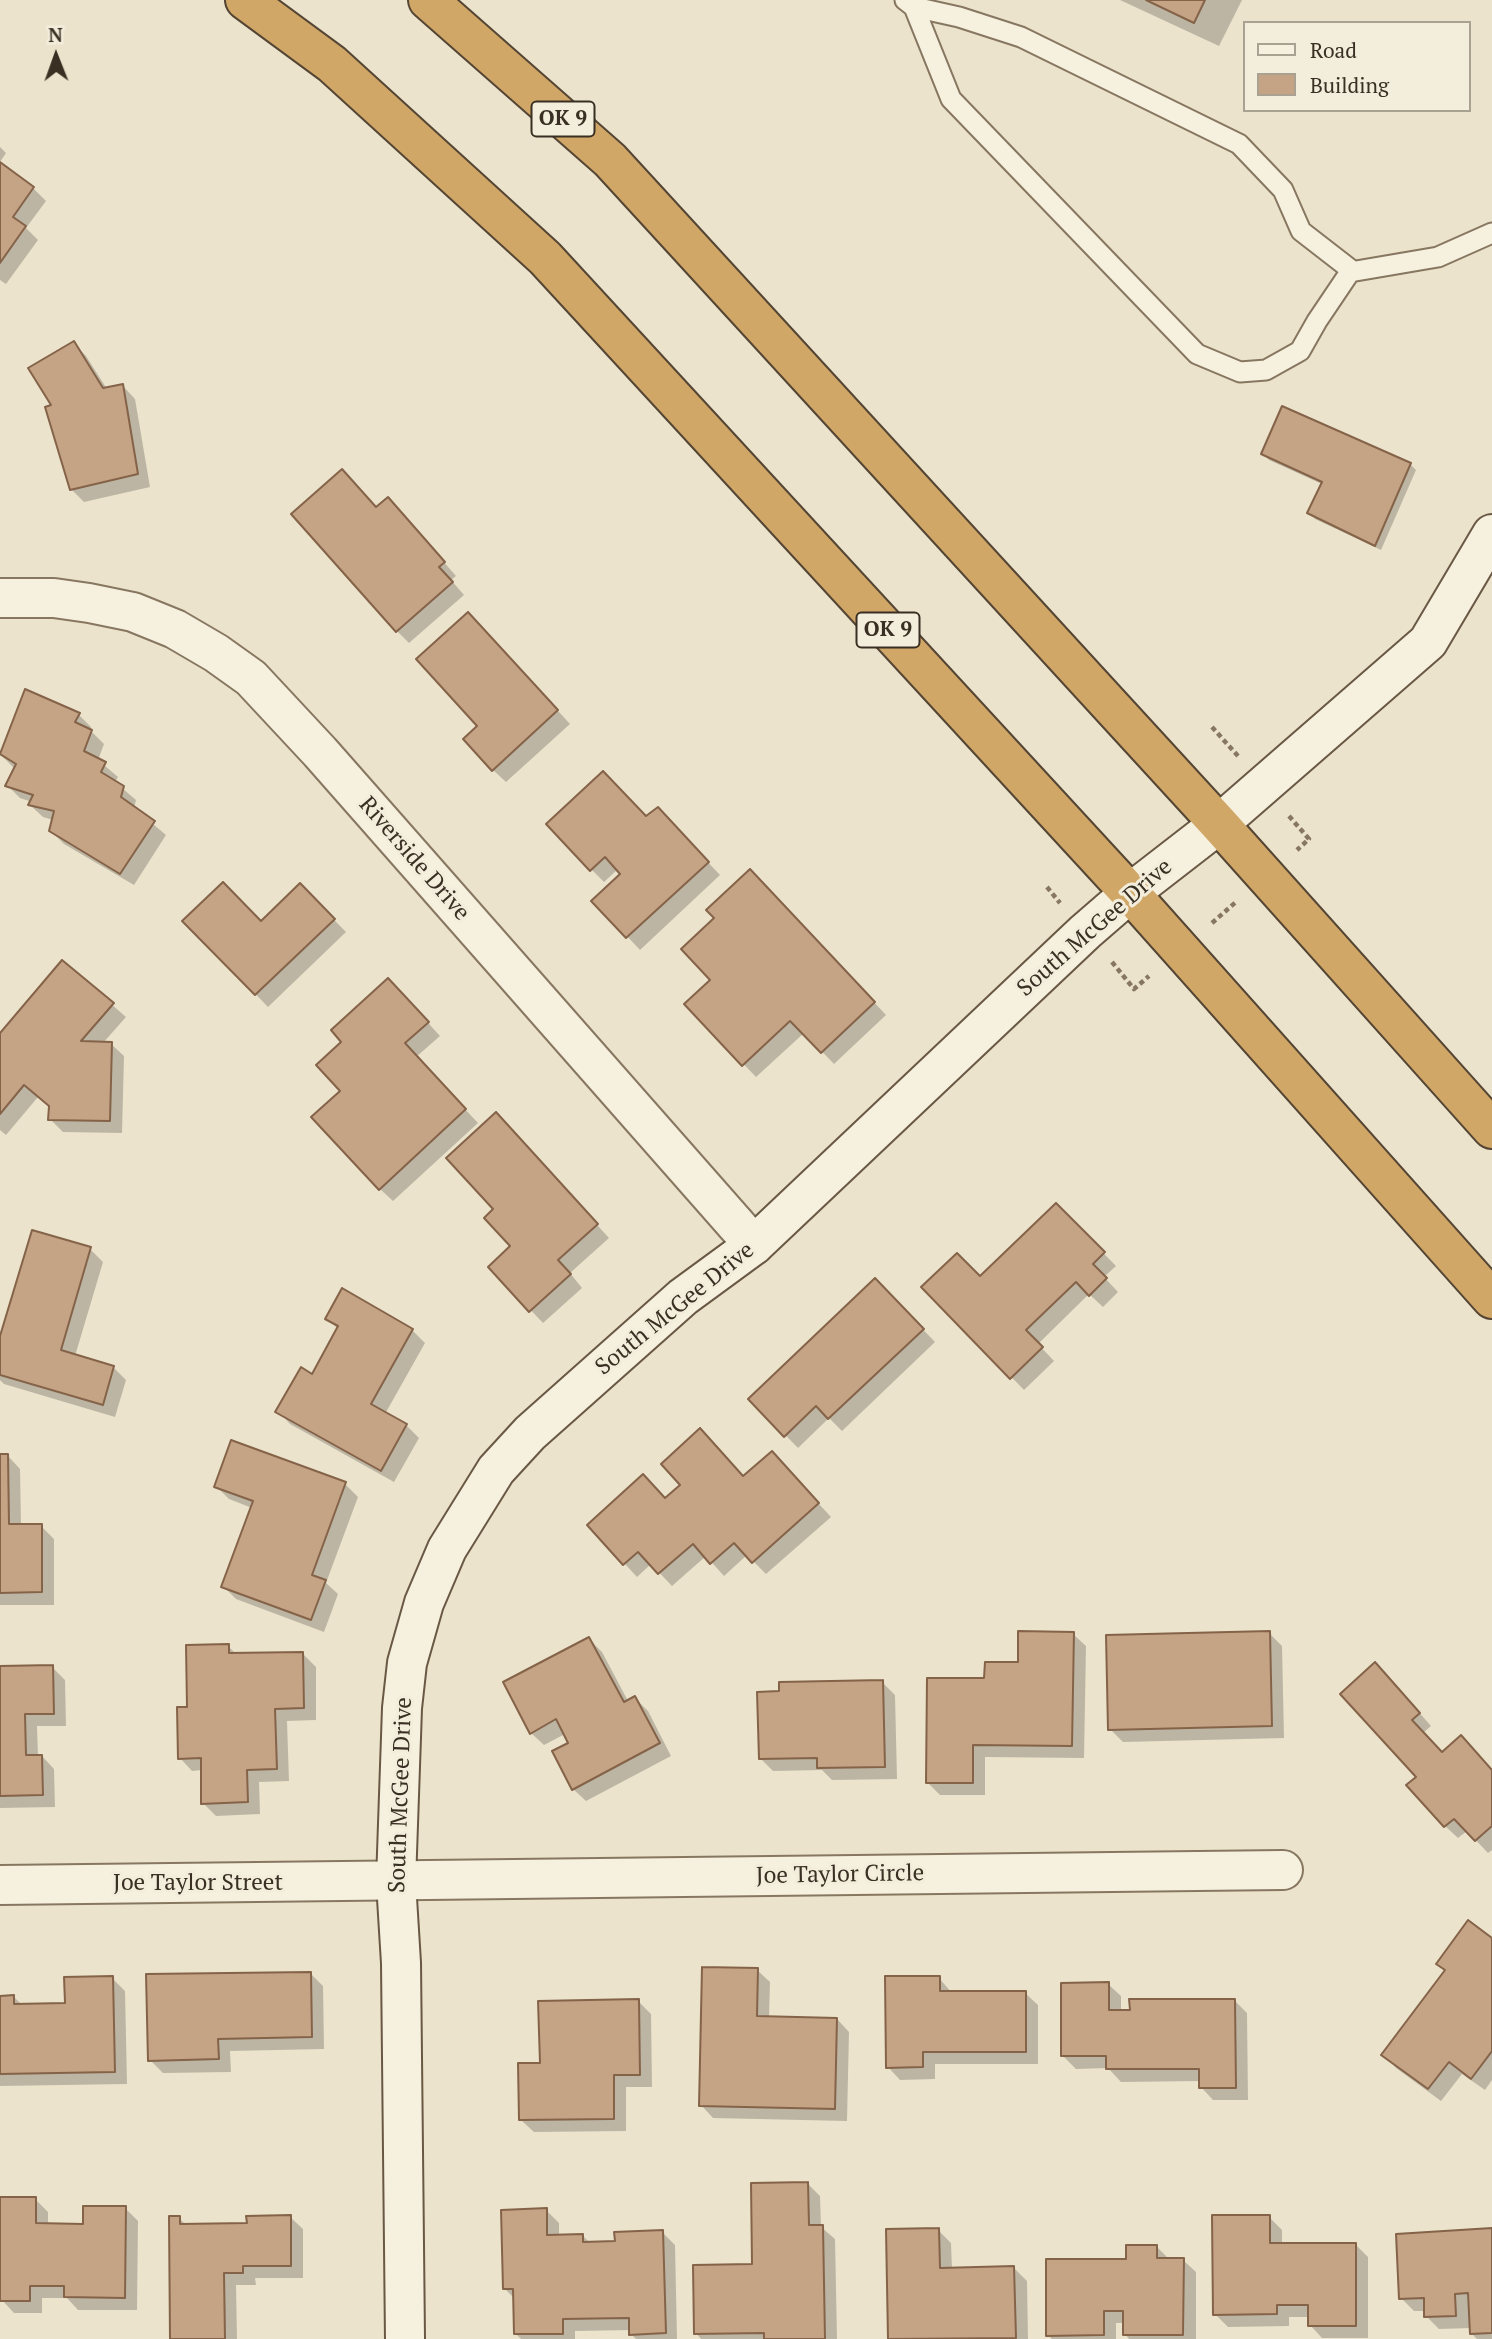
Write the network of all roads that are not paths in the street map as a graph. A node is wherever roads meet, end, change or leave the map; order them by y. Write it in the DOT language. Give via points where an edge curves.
graph roads {
  1 [pos="245,0"];
  2 [pos="428,0"];
  3 [pos="910,4"];
  4 [pos="1492,233"];
  5 [pos="1350,272"];
  6 [pos="1492,534"];
  7 [pos="0,598"];
  8 [pos="1219,824"];
  9 [pos="1130,893"];
  10 [pos="1492,1129"];
  11 [pos="754,1245"];
  12 [pos="1492,1300"];
  13 [pos="1283,1870"];
  14 [pos="396,1882"];
  15 [pos="0,1885"];
  16 [pos="405,2339"];
  1 -- 9 [label="highway, OK 9" via="332,64 545,258"];
  2 -- 8 [label="highway, OK 9" via="610,160"];
  3 -- 5 [label="lane" via="1021,37 1239,144 1283,190 1301,232"];
  3 -- 5 [label="lane" via="951,99 1197,354 1240,372 1266,370 1300,351"];
  4 -- 5 [label="lane" via="1438,257"];
  6 -- 8 [label="street, South McGee Drive" via="1428,642"];
  7 -- 11 [label="street, Riverside Drive" via="54,598 134,612 175,629 251,678"];
  8 -- 9 [label="street, South McGee Drive"];
  8 -- 10 [label="highway, OK 9"];
  9 -- 11 [label="street, South McGee Drive"];
  9 -- 12 [label="highway, OK 9"];
  11 -- 14 [label="street, South McGee Drive" via="682,1297 530,1433 496,1470 447,1549 424,1603 407,1663"];
  13 -- 14 [label="street, Joe Taylor Circle"];
  14 -- 15 [label="street, Joe Taylor Street"];
  14 -- 16 [label="street, South McGee Drive"];
}
